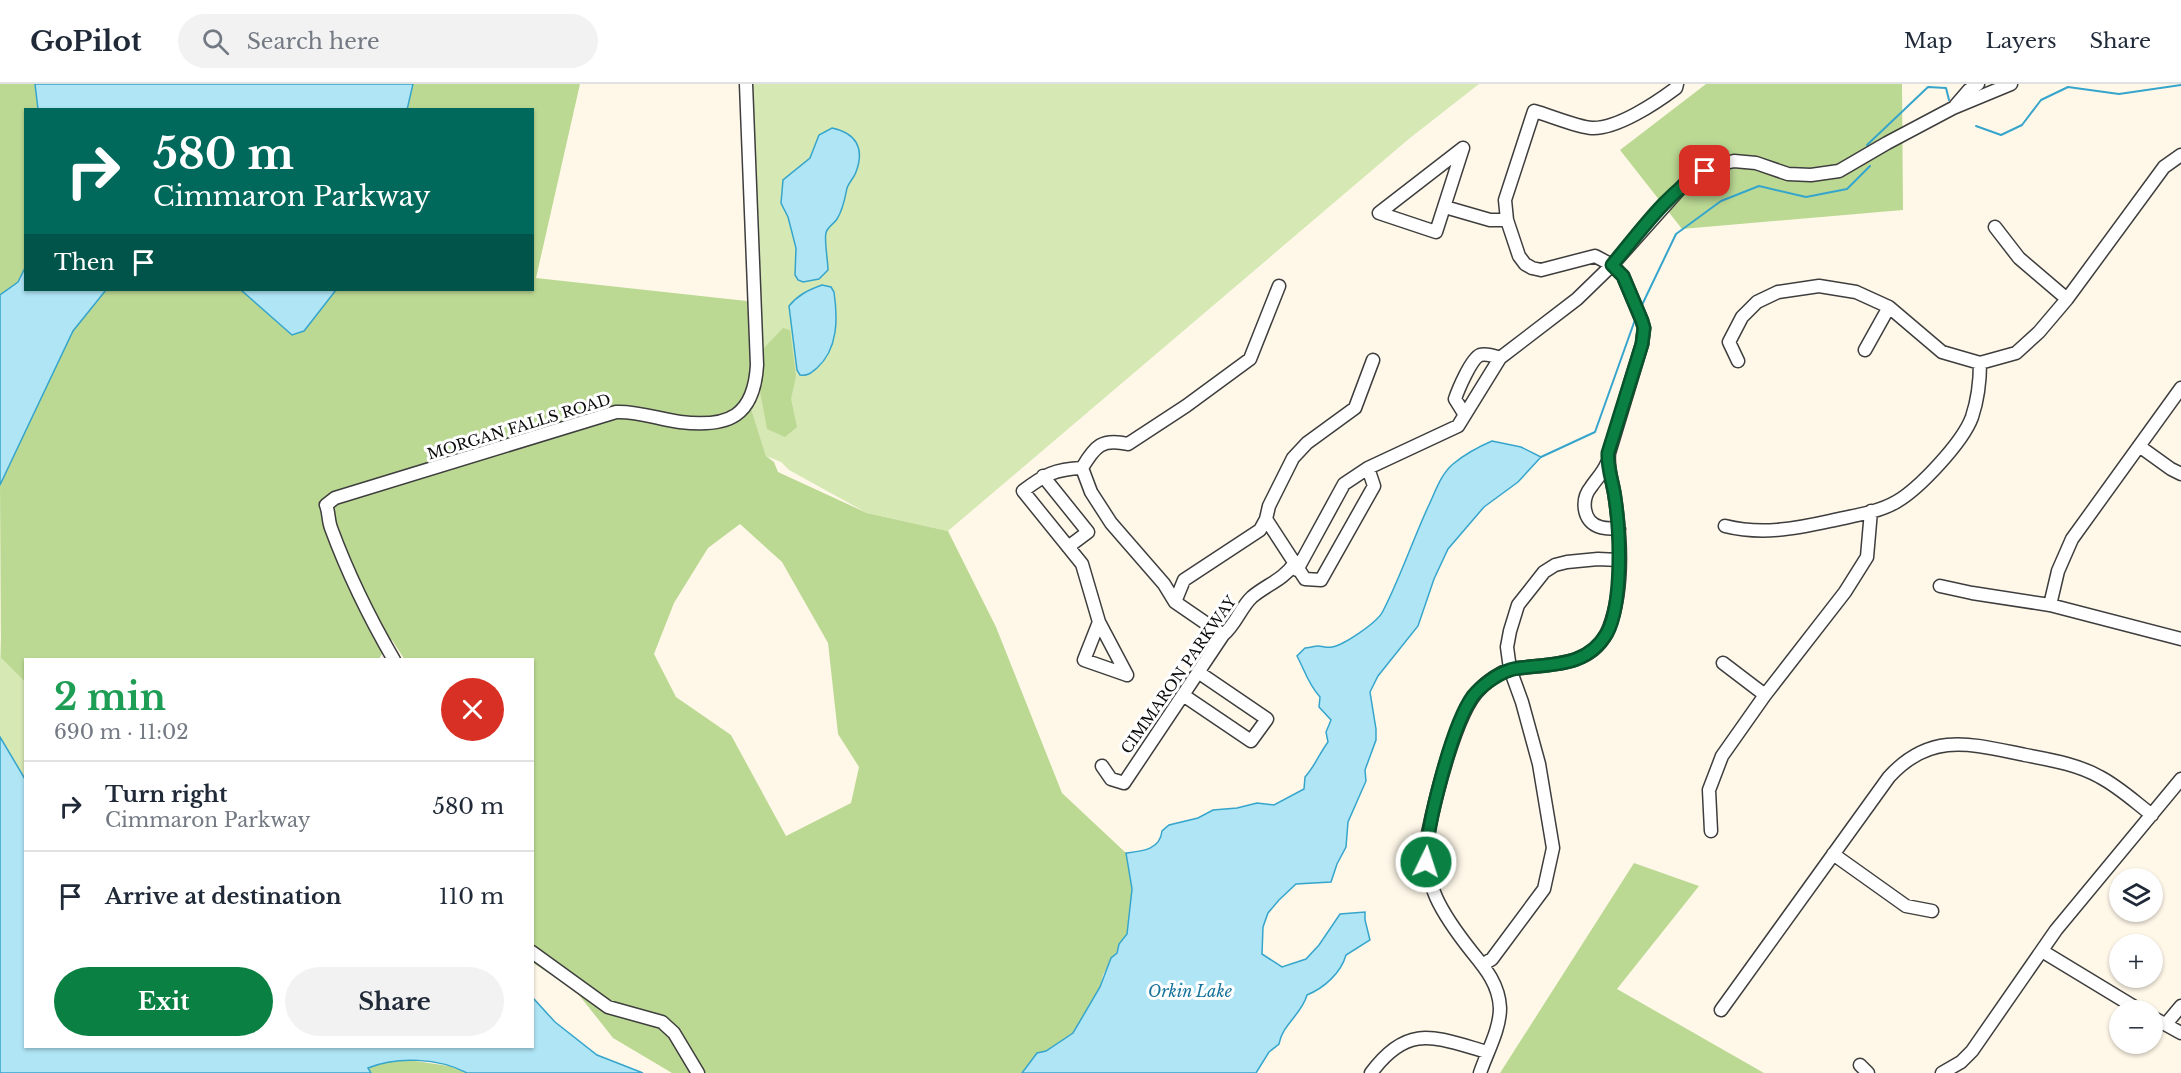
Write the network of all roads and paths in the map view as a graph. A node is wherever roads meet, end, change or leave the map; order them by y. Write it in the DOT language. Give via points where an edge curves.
graph roads {
  1 [pos="746,84"];
  2 [pos="1677,84"];
  3 [pos="1978,84"];
  4 [pos="2012,84"];
  5 [pos="1953,108"];
  6 [pos="2181,155"];
  7 [pos="1444,207"];
  8 [pos="1507,220"];
  9 [pos="1995,227"];
  10 [pos="1612,265"];
  11 [pos="1279,286"];
  12 [pos="2067,298"];
  13 [pos="1889,307"];
  14 [pos="1865,350"];
  15 [pos="1500,358"];
  16 [pos="1372,360"];
  17 [pos="1738,361"];
  18 [pos="1980,363"];
  19 [pos="2181,388"];
  20 [pos="1465,415"];
  21 [pos="2139,446"];
  22 [pos="1607,463"];
  23 [pos="1082,468"];
  24 [pos="1368,468"];
  25 [pos="2181,474"];
  26 [pos="1043,476"];
  27 [pos="1871,511"];
  28 [pos="1266,519"];
  29 [pos="1725,526"];
  30 [pos="1619,529"];
  31 [pos="1068,548"];
  32 [pos="1619,560"];
  33 [pos="1295,567"];
  34 [pos="1940,586"];
  35 [pos="1175,602"];
  36 [pos="2050,605"];
  37 [pos="1099,622"];
  38 [pos="1223,635"];
  39 [pos="2181,639"];
  40 [pos="393,658"];
  41 [pos="1723,663"];
  42 [pos="1510,669"];
  43 [pos="1198,672"];
  44 [pos="1183,695"];
  45 [pos="1765,695"];
  46 [pos="1102,766"];
  47 [pos="2181,779"];
  48 [pos="2152,815"];
  49 [pos="1712,831"];
  50 [pos="1833,854"];
  51 [pos="1932,911"];
  52 [pos="2042,951"];
  53 [pos="534,953"];
  54 [pos="1482,965"];
  55 [pos="2123,1000"];
  56 [pos="2181,1006"];
  57 [pos="1721,1010"];
  58 [pos="2163,1022"];
  59 [pos="2166,1024"];
  60 [pos="2181,1033"];
  61 [pos="1487,1052"];
  62 [pos="698,1073"];
  63 [pos="1371,1073"];
  64 [pos="1480,1073"];
  65 [pos="1942,1073"];
  1 -- 40 [label="street, MORGAN FALLS ROAD" via="757,365 749,402 729,419 700,423 616,412 335,498 326,505 330,525 369,617"];
  2 -- 8 [label="street" via="1651,107 1604,127 1591,128 1534,111 1505,200"];
  3 -- 5 [label="street"];
  4 -- 5 [label="street"];
  5 -- 10 [label="street" via="1839,171 1810,176 1788,174 1756,163 1721,164 1687,181"];
  6 -- 12 [label="street" via="2164,167"];
  7 -- 7 [label="street" via="1463,148 1379,213 1436,232"];
  7 -- 8 [label="street" via="1490,220"];
  8 -- 10 [label="street" via="1519,256 1532,268 1541,270 1595,256"];
  9 -- 12 [label="street" via="2019,258"];
  10 -- 15 [label="street" via="1577,299"];
  10 -- 22 [label="street" via="1623,276 1644,328"];
  11 -- 23 [label="street" via="1250,359 1128,444 1112,440 1099,446"];
  12 -- 18 [label="street" via="2016,353"];
  13 -- 14 [label="street"];
  13 -- 17 [label="street" via="1856,291 1819,286 1778,292 1757,302 1742,317 1729,342"];
  13 -- 18 [label="street" via="1942,352"];
  15 -- 20 [label="street"];
  15 -- 20 [label="street" via="1489,354 1475,360 1455,399"];
  16 -- 28 [label="street" via="1355,408 1307,442 1293,458"];
  18 -- 27 [label="street" via="1979,392 1971,420 1953,446 1919,486 1895,503"];
  19 -- 21 [label="street"];
  20 -- 24 [label="street" via="1458,426"];
  21 -- 25 [label="street"];
  21 -- 36 [label="street" via="2072,539 2058,571"];
  22 -- 30 [label="street"];
  22 -- 30 [label="street" via="1589,488 1585,511 1598,527"];
  23 -- 26 [label="street" via="1065,468"];
  23 -- 35 [label="street" via="1091,492 1111,523"];
  24 -- 33 [label="street" via="1344,484"];
  24 -- 33 [label="street" via="1374,486 1321,580 1305,579"];
  26 -- 31 [label="street" via="1088,532"];
  26 -- 31 [label="street" via="1023,491"];
  27 -- 29 [label="street" via="1800,528 1769,531"];
  27 -- 45 [label="street" via="1868,557"];
  28 -- 33 [label="street"];
  28 -- 35 [label="street" via="1260,530 1184,580"];
  30 -- 32 [label="street"];
  31 -- 37 [label="street" via="1082,564"];
  32 -- 42 [label="street" via="1612,618 1597,647 1570,663"];
  32 -- 42 [label="street" via="1567,562 1544,572 1518,605 1507,647"];
  33 -- 38 [label="street, CIMMARON PARKWAY" via="1250,598"];
  34 -- 36 [label="street"];
  35 -- 38 [label="street"];
  36 -- 39 [label="street"];
  38 -- 43 [label="street, CIMMARON PARKWAY"];
  41 -- 45 [label="street"];
  42 -- 54 [label="street" via="1539,764 1553,848 1544,890 1492,959"];
  42 -- 54 [label="street" via="1480,688 1462,715 1426,845 1431,889 1437,902"];
  43 -- 44 [label="street, CIMMARON PARKWAY"];
  43 -- 44 [label="street" via="1267,719 1251,741"];
  44 -- 46 [label="street, CIMMARON PARKWAY" via="1124,783 1111,779"];
  45 -- 49 [label="street" via="1722,756 1710,790"];
  47 -- 48 [label="street"];
  48 -- 50 [label="street" via="2112,784 2080,768 1972,744 1948,744 1922,752 1899,767"];
  48 -- 52 [label="street"];
  50 -- 51 [label="street" via="1906,906"];
  50 -- 57 [label="street"];
  52 -- 55 [label="street"];
  52 -- 65 [label="street" via="1972,1051"];
  53 -- 62 [label="street" via="608,1007 662,1022 674,1033"];
  54 -- 61 [label="street" via="1494,982 1500,1007 1497,1029"];
  56 -- 59 [label="street"];
  58 -- 59 [label="street"];
  59 -- 60 [label="street"];
  61 -- 63 [label="street" via="1455,1043 1411,1039 1391,1050"];
  61 -- 64 [label="street"];
}
